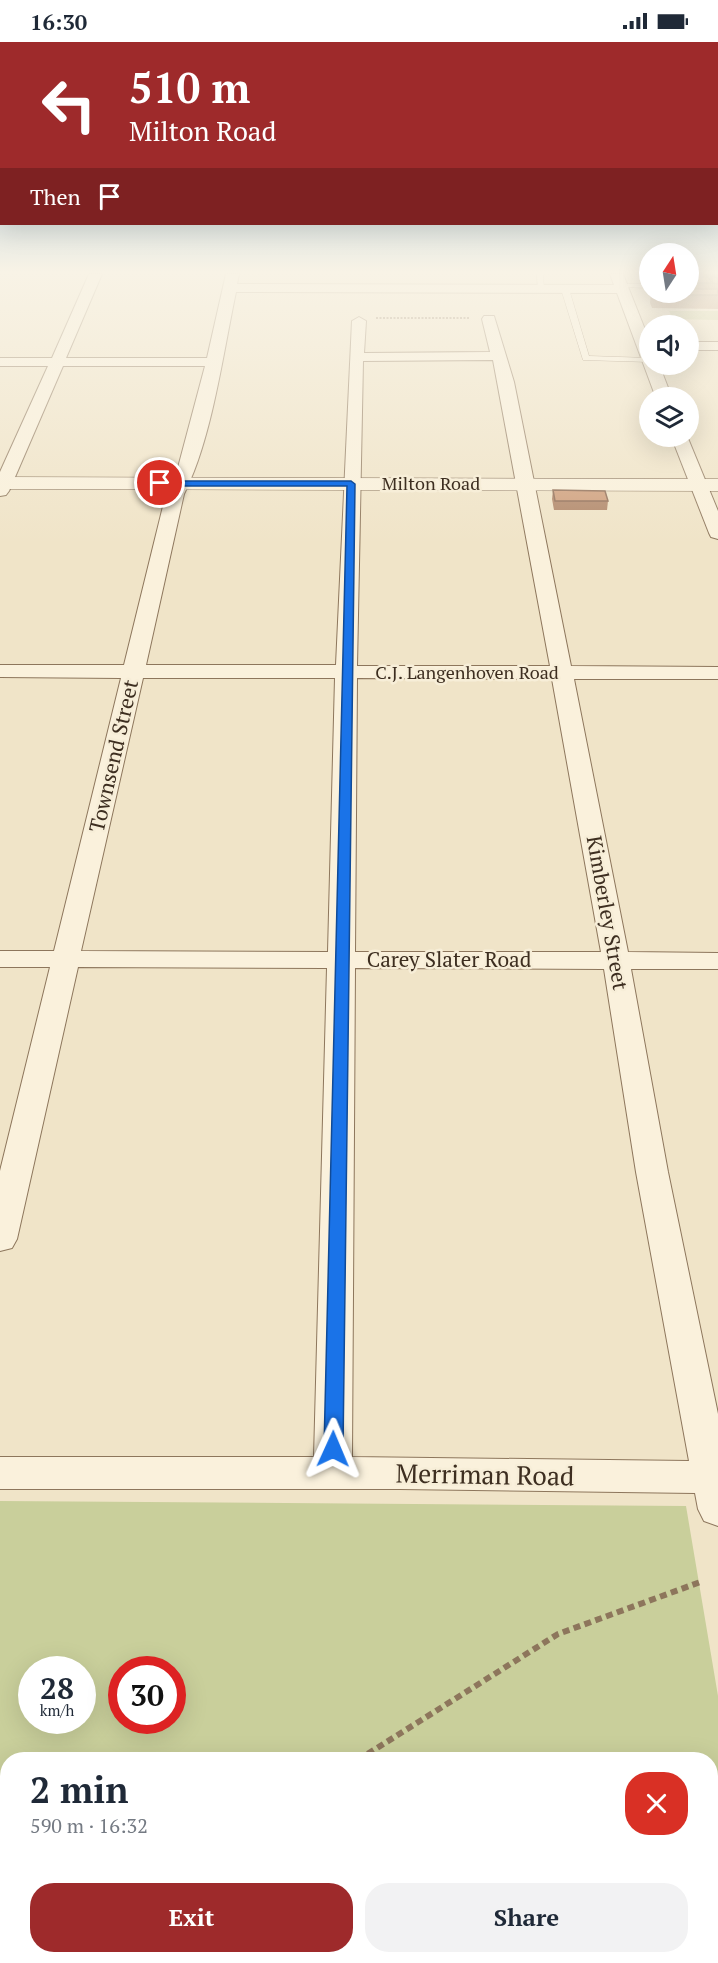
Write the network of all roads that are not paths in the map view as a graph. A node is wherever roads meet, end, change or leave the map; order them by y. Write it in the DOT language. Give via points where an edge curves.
graph roads {
  1 [pos="56,364"];
  2 [pos="213,364"];
  3 [pos="356,364"];
  4 [pos="500,364"];
  5 [pos="686,447"];
  6 [pos="179,484"];
  7 [pos="351,484"];
  8 [pos="524,484"];
  9 [pos="708,485"];
  10 [pos="1,486"];
  11 [pos="718,533"];
  12 [pos="0,671"];
  13 [pos="134,672"];
  14 [pos="346,673"];
  15 [pos="562,673"];
  16 [pos="718,673"];
  17 [pos="0,959"];
  18 [pos="67,959"];
  19 [pos="342,960"];
  20 [pos="616,960"];
  21 [pos="718,961"];
  22 [pos="0,1239"];
  23 [pos="0,1473"];
  24 [pos="333,1473"];
  25 [pos="716,1488"];
  1 -- 10 [label="street"];
  2 -- 6 [label="street, Townsend Street" via="185,475"];
  3 -- 7 [label="street"];
  4 -- 8 [label="street, Kimberley Street"];
  5 -- 9 [label="street"];
  6 -- 7 [label="street, Milton Road"];
  6 -- 10 [label="street, Milton Road"];
  6 -- 13 [label="street, Townsend Street"];
  7 -- 8 [label="street, Milton Road"];
  7 -- 14 [label="street"];
  8 -- 9 [label="street, Milton Road"];
  8 -- 15 [label="street, Kimberley Street"];
  9 -- 11 [label="street"];
  12 -- 13 [label="street, C.J. Langenhoven Road"];
  13 -- 14 [label="street, C.J. Langenhoven Road"];
  13 -- 18 [label="street, Townsend Street"];
  14 -- 15 [label="street, C.J. Langenhoven Road"];
  14 -- 19 [label="street"];
  15 -- 16 [label="street, C.J. Langenhoven Road"];
  15 -- 20 [label="street, Kimberley Street"];
  17 -- 18 [label="street, Carey Slater Road"];
  18 -- 19 [label="street, Carey Slater Road"];
  18 -- 22 [label="street, Townsend Street"];
  19 -- 20 [label="street, Carey Slater Road"];
  19 -- 24 [label="street"];
  20 -- 21 [label="street, Carey Slater Road"];
  20 -- 25 [label="street, Kimberley Street" via="652,1172"];
  23 -- 24 [label="street, Merriman Road"];
  24 -- 25 [label="street, Merriman Road"];
}
